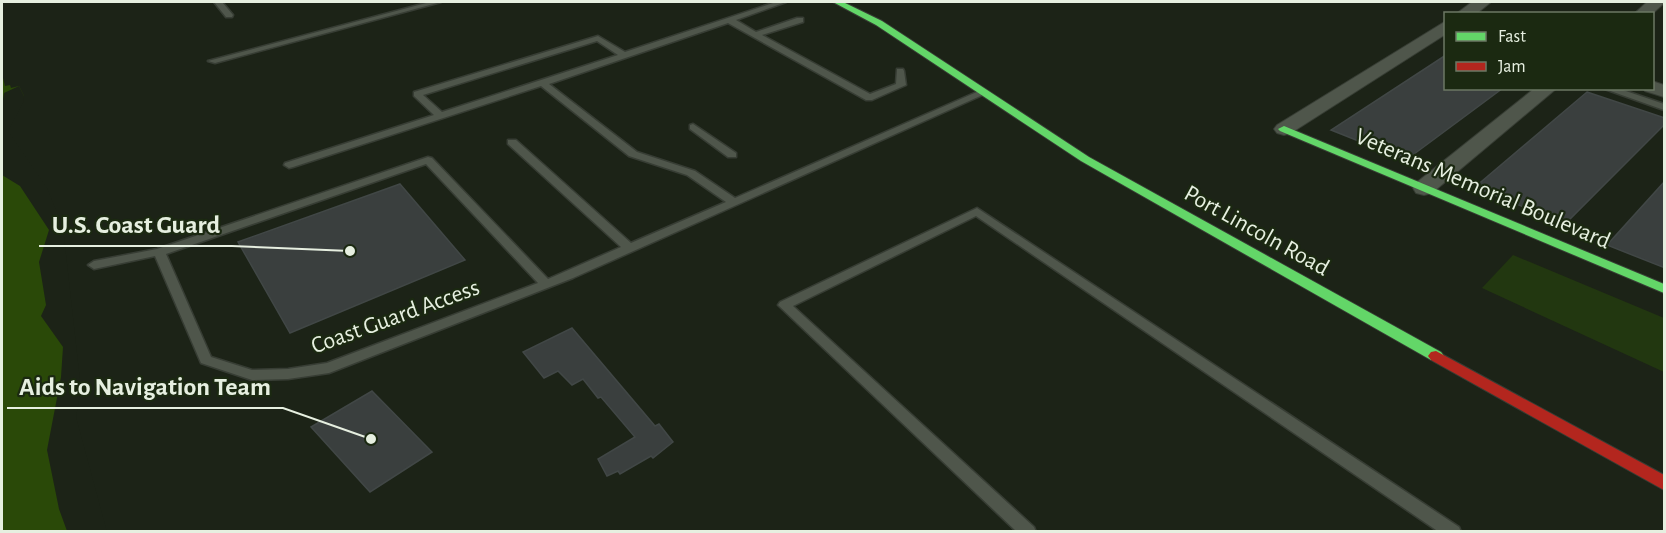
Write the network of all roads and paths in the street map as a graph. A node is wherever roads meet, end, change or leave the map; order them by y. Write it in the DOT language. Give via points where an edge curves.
graph roads {
  1 [pos="218,2"];
  2 [pos="437,2"];
  3 [pos="782,2"];
  4 [pos="837,2"];
  5 [pos="1483,2"];
  6 [pos="1658,2"];
  7 [pos="1467,12"];
  8 [pos="1645,12"];
  9 [pos="229,15"];
  10 [pos="729,20"];
  11 [pos="800,20"];
  12 [pos="1444,27"];
  13 [pos="755,35"];
  14 [pos="624,55"];
  15 [pos="212,61"];
  16 [pos="900,71"];
  17 [pos="542,83"];
  18 [pos="1546,90"];
  19 [pos="1612,90"];
  20 [pos="982,93"];
  21 [pos="1665,107"];
  22 [pos="440,116"];
  23 [pos="693,127"];
  24 [pos="1284,129"];
  25 [pos="512,142"];
  26 [pos="732,155"];
  27 [pos="289,165"];
  28 [pos="1424,188"];
  29 [pos="734,202"];
  30 [pos="629,248"];
  31 [pos="159,252"];
  32 [pos="94,265"];
  33 [pos="546,284"];
  34 [pos="1665,289"];
  35 [pos="1665,483"];
  36 [pos="1028,531"];
  37 [pos="1454,531"];
  1 -- 9 [label="lane"];
  2 -- 15 [label="lane"];
  3 -- 10 [label="lane"];
  4 -- 20 [label="street, Port Lincoln Road" via="879,23"];
  5 -- 7 [label="street"];
  6 -- 8 [label="street"];
  10 -- 13 [label="lane"];
  10 -- 14 [label="lane"];
  11 -- 13 [label="lane"];
  12 -- 24 [label="street"];
  13 -- 16 [label="lane" via="869,98 901,85"];
  14 -- 17 [label="lane"];
  14 -- 22 [label="lane" via="598,38 417,94"];
  17 -- 22 [label="lane"];
  17 -- 29 [label="lane" via="633,154 691,173"];
  18 -- 28 [label="street"];
  19 -- 21 [label="lane"];
  20 -- 29 [label="lane, Coast Guard Access"];
  20 -- 35 [label="street, Port Lincoln Road" via="1095,165"];
  22 -- 27 [label="lane"];
  23 -- 26 [label="lane"];
  24 -- 28 [label="street, Veterans Memorial Boulevard"];
  25 -- 30 [label="lane"];
  28 -- 34 [label="street, Veterans Memorial Boulevard"];
  29 -- 30 [label="lane, Coast Guard Access"];
  30 -- 33 [label="lane, Coast Guard Access"];
  31 -- 32 [label="lane"];
  31 -- 33 [label="lane" via="428,160"];
  31 -- 33 [label="lane, Coast Guard Access" via="206,360 252,375 329,368"];
  36 -- 37 [label="lane" via="784,305 977,211"];
}
